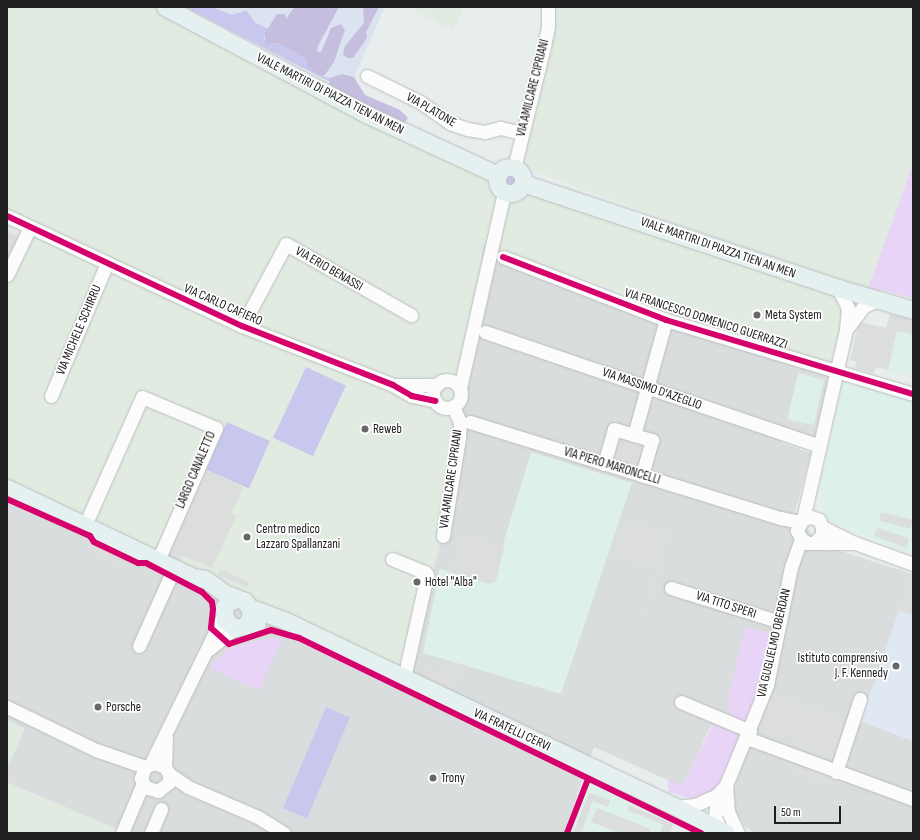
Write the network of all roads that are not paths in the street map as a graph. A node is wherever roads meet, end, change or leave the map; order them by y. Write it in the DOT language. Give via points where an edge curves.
graph roads {
  1 [pos="165,7"];
  2 [pos="548,7"];
  3 [pos="367,76"];
  4 [pos="522,133"];
  5 [pos="514,168"];
  6 [pos="498,175"];
  7 [pos="523,183"];
  8 [pos="504,192"];
  9 [pos="7,216"];
  10 [pos="30,227"];
  11 [pos="503,257"];
  12 [pos="107,263"];
  13 [pos="7,275"];
  14 [pos="838,288"];
  15 [pos="878,300"];
  16 [pos="913,310"];
  17 [pos="411,315"];
  18 [pos="666,320"];
  19 [pos="242,326"];
  20 [pos="846,330"];
  21 [pos="485,332"];
  22 [pos="469,343"];
  23 [pos="836,372"];
  24 [pos="442,382"];
  25 [pos="393,385"];
  26 [pos="460,388"];
  27 [pos="648,388"];
  28 [pos="913,394"];
  29 [pos="50,396"];
  30 [pos="435,401"];
  31 [pos="453,407"];
  32 [pos="465,422"];
  33 [pos="634,435"];
  34 [pos="819,446"];
  35 [pos="604,464"];
  36 [pos="642,476"];
  37 [pos="7,488"];
  38 [pos="808,495"];
  39 [pos="821,524"];
  40 [pos="85,525"];
  41 [pos="804,532"];
  42 [pos="443,536"];
  43 [pos="855,543"];
  44 [pos="392,559"];
  45 [pos="158,560"];
  46 [pos="913,564"];
  47 [pos="174,568"];
  48 [pos="193,577"];
  49 [pos="671,588"];
  50 [pos="244,603"];
  51 [pos="232,620"];
  52 [pos="780,622"];
  53 [pos="296,628"];
  54 [pos="139,646"];
  55 [pos="404,678"];
  56 [pos="860,699"];
  57 [pos="681,702"];
  58 [pos="7,707"];
  59 [pos="166,734"];
  60 [pos="748,735"];
  61 [pos="167,770"];
  62 [pos="836,772"];
  63 [pos="145,773"];
  64 [pos="726,785"];
  65 [pos="159,790"];
  66 [pos="717,795"];
  67 [pos="215,799"];
  68 [pos="913,799"];
  69 [pos="676,806"];
  70 [pos="161,809"];
  71 [pos="130,815"];
  72 [pos="266,828"];
  73 [pos="723,831"];
  74 [pos="122,833"];
  75 [pos="151,833"];
  76 [pos="284,833"];
  77 [pos="738,833"];
  1 -- 6 [label="main road, VIALE MARTIRI DI PIAZZA TIEN AN MEN" via="366,114"];
  2 -- 4 [label="street, VIA AMILCARE CIPRIANI" via="544,47"];
  3 -- 4 [label="street, VIA PLATONE" via="420,102 450,123 485,132 500,128"];
  4 -- 5 [label="street, VIA AMILCARE CIPRIANI"];
  5 -- 6 [label="main road" via="507,168"];
  5 -- 7 [label="main road" via="521,173"];
  6 -- 8 [label="main road" via="498,183"];
  7 -- 8 [label="main road" via="516,192"];
  7 -- 14 [label="main road, VIALE MARTIRI DI PIAZZA TIEN AN MEN"];
  8 -- 22 [label="street"];
  9 -- 10 [label="street, VIA CARLO CAFIERO"];
  10 -- 12 [label="street, VIA CARLO CAFIERO"];
  10 -- 13 [label="street"];
  11 -- 18 [label="street, VIA FRANCESCO DOMENICO GUERRAZZI"];
  12 -- 19 [label="street, VIA CARLO CAFIERO"];
  12 -- 29 [label="street, VIA MICHELE SCHIRRU"];
  14 -- 15 [label="main road, VIALE MARTIRI DI PIAZZA TIEN AN MEN"];
  14 -- 20 [label="street, VIA GUGLIELMO OBERDAN" via="848,308"];
  15 -- 16 [label="main road, VIALE MARTIRI DI PIAZZA TIEN AN MEN"];
  15 -- 20 [label="street, VIA GUGLIELMO OBERDAN" via="864,306"];
  17 -- 19 [label="street, VIA ERIO BENASSI" via="286,244"];
  18 -- 23 [label="street, VIA FRANCESCO DOMENICO GUERRAZZI"];
  18 -- 27 [label="street"];
  19 -- 25 [label="street, VIA CARLO CAFIERO"];
  20 -- 23 [label="street, VIA GUGLIELMO OBERDAN"];
  21 -- 27 [label="street, VIA MASSIMO D'AZEGLIO"];
  22 -- 24 [label="street"];
  22 -- 26 [label="street"];
  23 -- 28 [label="street, VIA FRANCESCO DOMENICO GUERRAZZI"];
  23 -- 34 [label="street, VIA GUGLIELMO OBERDAN"];
  24 -- 25 [label="street, VIA CARLO CAFIERO"];
  24 -- 26 [label="street" via="454,382"];
  24 -- 30 [label="street" via="433,392"];
  25 -- 30 [label="street, VIA CARLO CAFIERO" via="412,396"];
  26 -- 31 [label="street" via="461,398"];
  27 -- 33 [label="street"];
  27 -- 34 [label="street, VIA MASSIMO D'AZEGLIO"];
  30 -- 31 [label="street" via="444,408"];
  31 -- 32 [label="street"];
  32 -- 35 [label="street, VIA PIERO MARONCELLI"];
  32 -- 42 [label="street, VIA AMILCARE CIPRIANI"];
  33 -- 35 [label="street" via="614,429"];
  33 -- 36 [label="street" via="652,440"];
  34 -- 38 [label="street, VIA GUGLIELMO OBERDAN"];
  35 -- 36 [label="street, VIA PIERO MARONCELLI"];
  36 -- 41 [label="street, VIA PIERO MARONCELLI" via="780,518"];
  37 -- 40 [label="main road, VIA FRATELLI CERVI"];
  38 -- 39 [label="street"];
  38 -- 41 [label="street, VIA GUGLIELMO OBERDAN"];
  39 -- 41 [label="street" via="811,517"];
  39 -- 41 [label="street, VIA GUGLIELMO OBERDAN" via="822,535"];
  39 -- 43 [label="street"];
  40 -- 45 [label="main road, VIA FRATELLI CERVI"];
  40 -- 45 [label="street, LARGO CANALETTO" via="142,397 216,428"];
  41 -- 43 [label="street"];
  41 -- 52 [label="street, VIA GUGLIELMO OBERDAN" via="791,567"];
  43 -- 46 [label="street"];
  44 -- 55 [label="street" via="427,575"];
  45 -- 47 [label="main road, VIA FRATELLI CERVI"];
  47 -- 48 [label="main road, VIA FRATELLI CERVI"];
  47 -- 54 [label="street"];
  48 -- 50 [label="main road, VIA FRATELLI CERVI" via="205,579 220,591"];
  48 -- 51 [label="main road, VIA FRATELLI CERVI" via="210,592"];
  49 -- 52 [label="street, VIA TITO SPERI"];
  50 -- 51 [label="main road" via="227,604"];
  50 -- 51 [label="main road" via="251,617"];
  50 -- 53 [label="main road, VIA FRATELLI CERVI"];
  51 -- 53 [label="main road, VIA FRATELLI CERVI"];
  51 -- 59 [label="street" via="205,653"];
  52 -- 60 [label="street, VIA GUGLIELMO OBERDAN" via="767,685"];
  53 -- 55 [label="main road, VIA FRATELLI CERVI"];
  55 -- 69 [label="main road, VIA FRATELLI CERVI"];
  56 -- 62 [label="street"];
  57 -- 60 [label="street"];
  58 -- 63 [label="street"];
  59 -- 61 [label="street"];
  59 -- 63 [label="street"];
  60 -- 62 [label="street"];
  60 -- 64 [label="street, VIA GUGLIELMO OBERDAN"];
  61 -- 63 [label="street" via="158,763"];
  61 -- 65 [label="street" via="169,782"];
  61 -- 67 [label="street" via="188,787"];
  62 -- 68 [label="street"];
  63 -- 65 [label="street"];
  63 -- 71 [label="street"];
  64 -- 66 [label="street, VIA GUGLIELMO OBERDAN"];
  64 -- 77 [label="street, VIA GUGLIELMO OBERDAN" via="728,812"];
  65 -- 67 [label="street"];
  65 -- 71 [label="street" via="140,802"];
  66 -- 69 [label="street, VIA GUGLIELMO OBERDAN" via="696,806"];
  66 -- 73 [label="street" via="715,817"];
  67 -- 72 [label="street"];
  69 -- 73 [label="main road, VIA FRATELLI CERVI"];
  70 -- 75 [label="street"];
  71 -- 74 [label="street"];
  72 -- 76 [label="street"];
}
